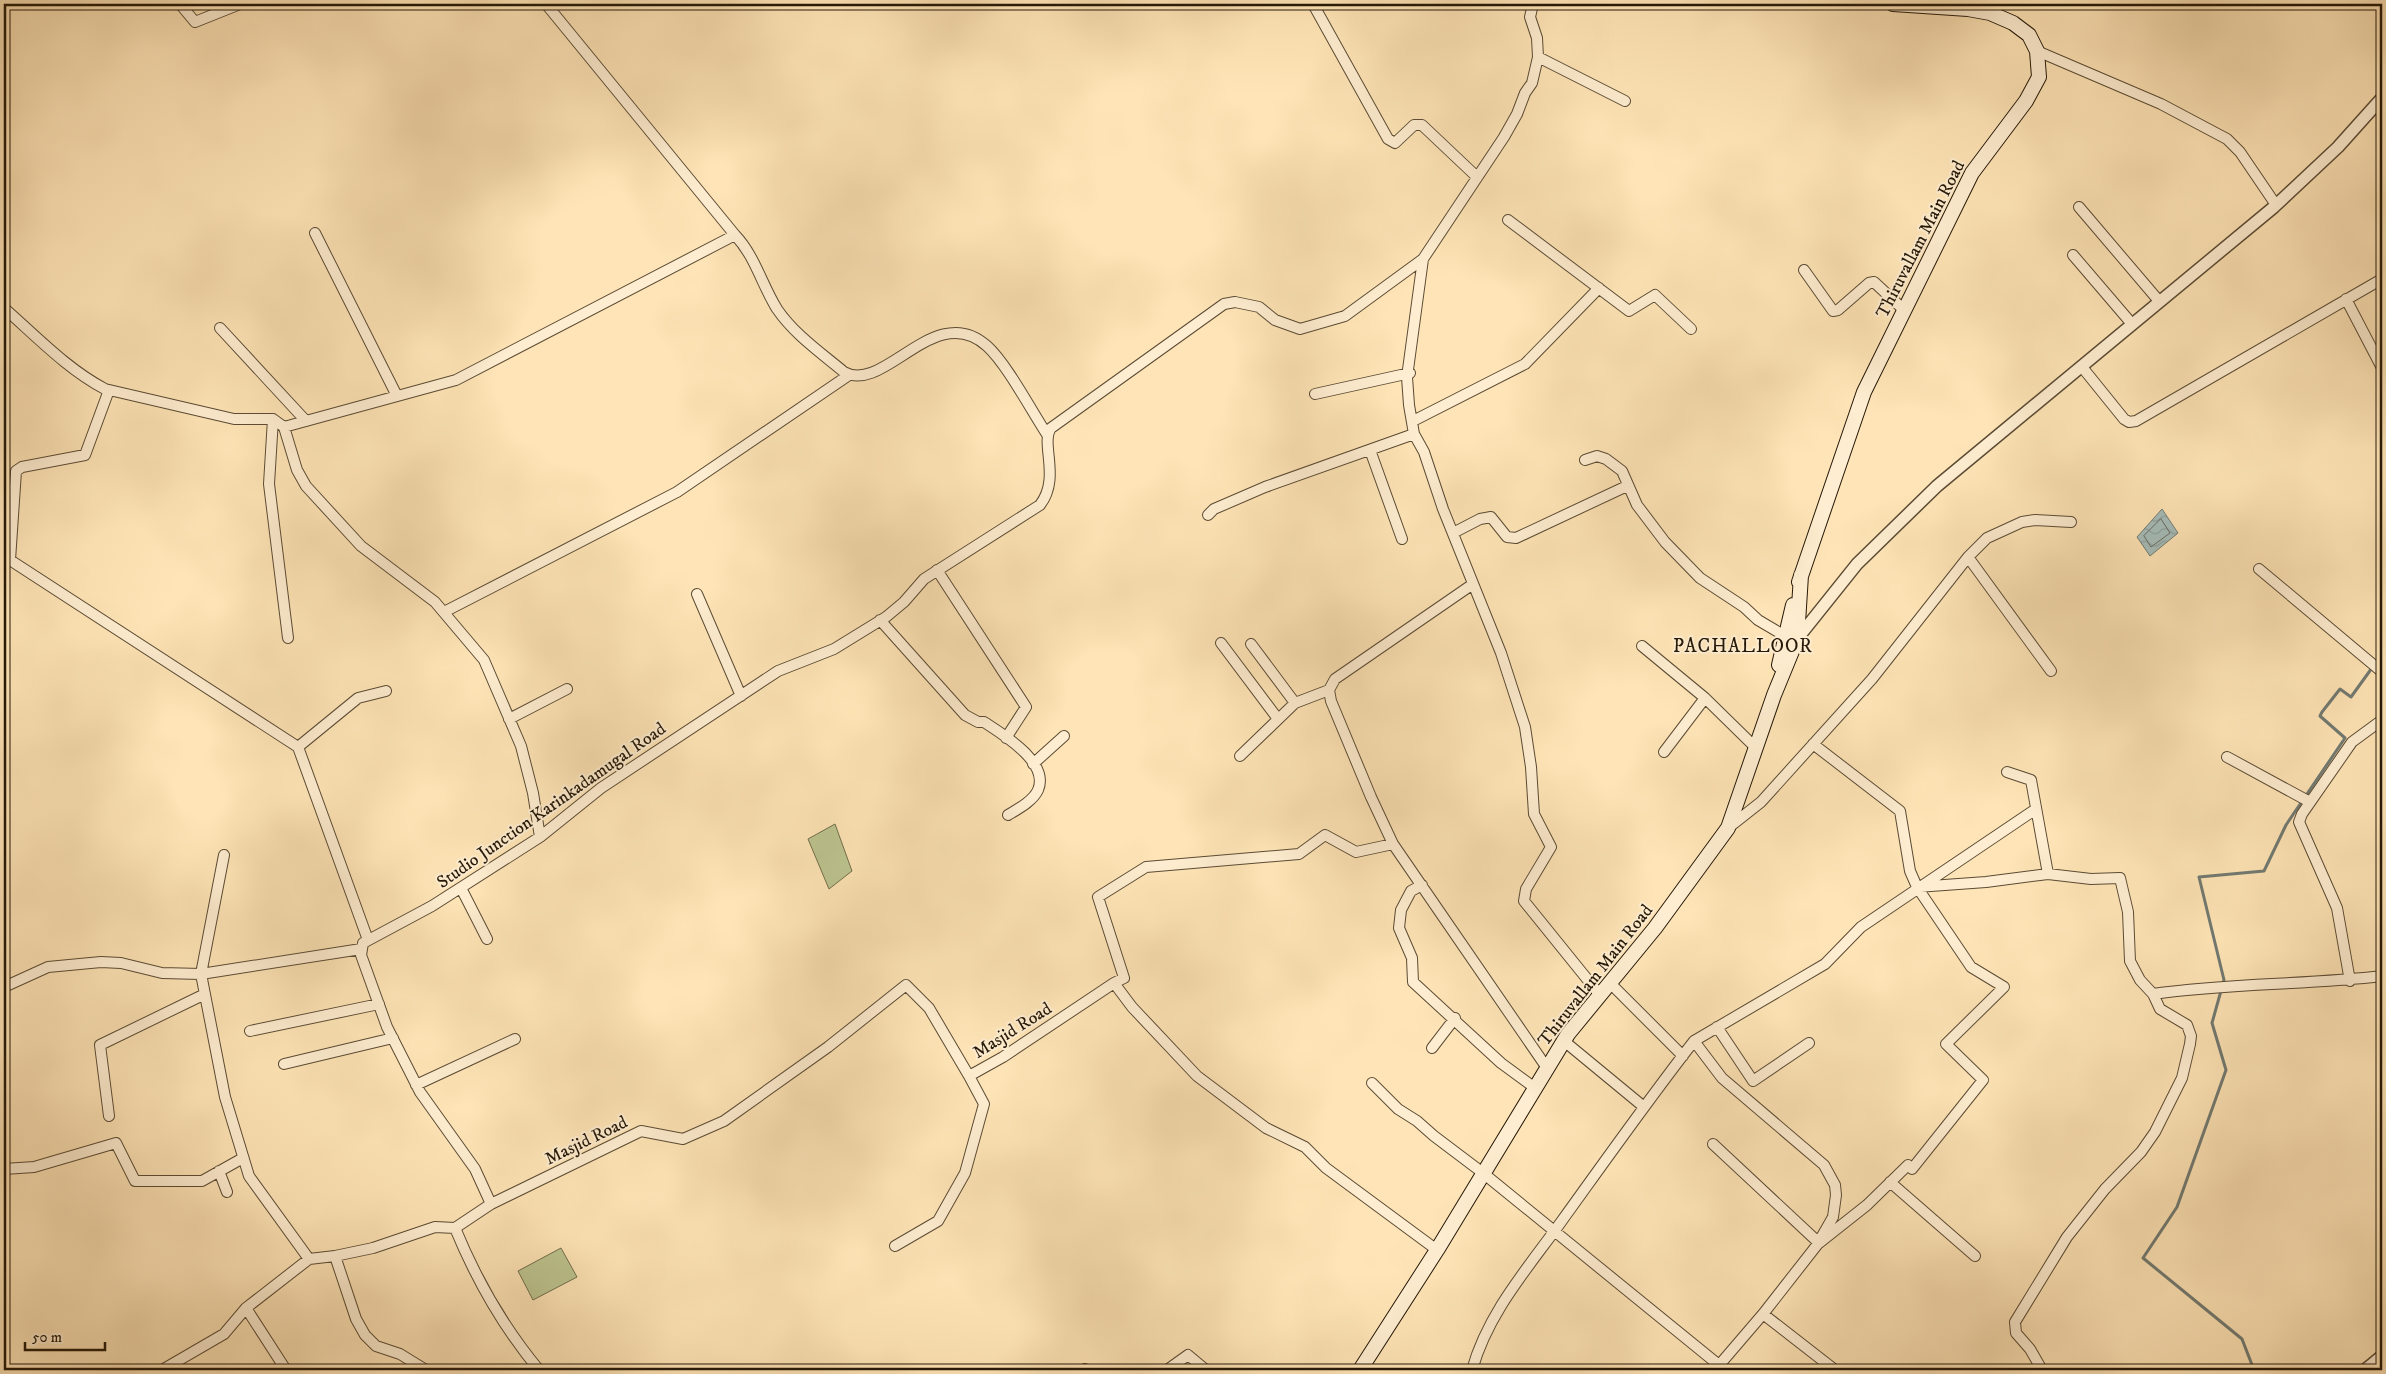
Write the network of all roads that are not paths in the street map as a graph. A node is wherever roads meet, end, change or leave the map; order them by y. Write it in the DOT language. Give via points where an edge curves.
graph roads {
  1 [pos="180,4"];
  2 [pos="240,4"];
  3 [pos="546,4"];
  4 [pos="1313,4"];
  5 [pos="1533,4"];
  6 [pos="1893,4"];
  7 [pos="1972,7"];
  8 [pos="2037,51"];
  9 [pos="1538,57"];
  10 [pos="2382,98"];
  11 [pos="1625,100"];
  12 [pos="1477,177"];
  13 [pos="2276,205"];
  14 [pos="2080,207"];
  15 [pos="1508,220"];
  16 [pos="315,233"];
  17 [pos="735,235"];
  18 [pos="2073,255"];
  19 [pos="1424,259"];
  20 [pos="1804,270"];
  21 [pos="2382,279"];
  22 [pos="1599,288"];
  23 [pos="2346,299"];
  24 [pos="2159,301"];
  25 [pos="4,308"];
  26 [pos="1904,310"];
  27 [pos="2132,324"];
  28 [pos="220,328"];
  29 [pos="1691,329"];
  30 [pos="2082,367"];
  31 [pos="2382,368"];
  32 [pos="1410,373"];
  33 [pos="849,375"];
  34 [pos="109,390"];
  35 [pos="122,394"];
  36 [pos="1315,394"];
  37 [pos="397,396"];
  38 [pos="104,403"];
  39 [pos="273,419"];
  40 [pos="306,421"];
  41 [pos="1413,421"];
  42 [pos="284,427"];
  43 [pos="1414,434"];
  44 [pos="1048,436"];
  45 [pos="1370,450"];
  46 [pos="1585,460"];
  47 [pos="1627,486"];
  48 [pos="1208,516"];
  49 [pos="2071,522"];
  50 [pos="1453,533"];
  51 [pos="1402,539"];
  52 [pos="1968,557"];
  53 [pos="2259,569"];
  54 [pos="937,570"];
  55 [pos="1473,584"];
  56 [pos="697,594"];
  57 [pos="444,612"];
  58 [pos="880,620"];
  59 [pos="288,638"];
  60 [pos="1791,638"];
  61 [pos="1220,642"];
  62 [pos="1251,644"];
  63 [pos="1642,646"];
  64 [pos="2051,671"];
  65 [pos="2382,672"];
  66 [pos="568,689"];
  67 [pos="1329,690"];
  68 [pos="386,691"];
  69 [pos="741,696"];
  70 [pos="1705,698"];
  71 [pos="1295,703"];
  72 [pos="509,719"];
  73 [pos="1278,719"];
  74 [pos="2382,720"];
  75 [pos="1064,736"];
  76 [pos="1006,738"];
  77 [pos="1813,744"];
  78 [pos="298,747"];
  79 [pos="1755,747"];
  80 [pos="1664,752"];
  81 [pos="1240,756"];
  82 [pos="2227,757"];
  83 [pos="1033,764"];
  84 [pos="2006,772"];
  85 [pos="2310,802"];
  86 [pos="2036,810"];
  87 [pos="1008,815"];
  88 [pos="1728,828"];
  89 [pos="540,837"];
  90 [pos="1394,844"];
  91 [pos="224,854"];
  92 [pos="2048,874"];
  93 [pos="1422,885"];
  94 [pos="461,888"];
  95 [pos="1917,888"];
  96 [pos="488,939"];
  97 [pos="368,940"];
  98 [pos="361,949"];
  99 [pos="201,974"];
  100 [pos="2382,976"];
  101 [pos="2350,980"];
  102 [pos="1114,983"];
  103 [pos="1610,983"];
  104 [pos="4,987"];
  105 [pos="205,994"];
  106 [pos="2153,994"];
  107 [pos="1600,996"];
  108 [pos="379,1004"];
  109 [pos="1455,1018"];
  110 [pos="1716,1027"];
  111 [pos="250,1031"];
  112 [pos="392,1038"];
  113 [pos="514,1039"];
  114 [pos="1564,1041"];
  115 [pos="1694,1041"];
  116 [pos="1809,1043"];
  117 [pos="1432,1048"];
  118 [pos="1683,1056"];
  119 [pos="284,1064"];
  120 [pos="1547,1068"];
  121 [pos="969,1076"];
  122 [pos="1372,1083"];
  123 [pos="416,1084"];
  124 [pos="1535,1088"];
  125 [pos="1644,1107"];
  126 [pos="109,1116"];
  127 [pos="1713,1144"];
  128 [pos="243,1158"];
  129 [pos="4,1168"];
  130 [pos="219,1171"];
  131 [pos="1483,1173"];
  132 [pos="1890,1182"];
  133 [pos="227,1192"];
  134 [pos="491,1204"];
  135 [pos="455,1228"];
  136 [pos="1554,1232"];
  137 [pos="1818,1243"];
  138 [pos="895,1246"];
  139 [pos="1437,1250"];
  140 [pos="335,1256"];
  141 [pos="1974,1256"];
  142 [pos="308,1259"];
  143 [pos="246,1308"];
  144 [pos="1763,1314"];
  145 [pos="2382,1356"];
  146 [pos="1720,1369"];
  147 [pos="162,1370"];
  148 [pos="286,1370"];
  149 [pos="426,1370"];
  150 [pos="539,1370"];
  151 [pos="1167,1370"];
  152 [pos="1206,1370"];
  153 [pos="1360,1370"];
  154 [pos="1472,1370"];
  155 [pos="1835,1370"];
  156 [pos="2042,1370"];
  157 [pos="2365,1370"];
  1 -- 2 [label="street" via="195,22"];
  3 -- 17 [label="street"];
  4 -- 12 [label="street" via="1388,139 1395,143 1414,125 1422,126"];
  5 -- 9 [label="street" via="1530,18 1537,38"];
  6 -- 7 [label="main road"];
  7 -- 8 [label="main road" via="2013,22 2029,36"];
  8 -- 13 [label="street" via="2168,108 2227,139 2240,152"];
  8 -- 26 [label="main road, Thiruvallam Main Road" via="2039,77 2026,101 1972,173"];
  9 -- 11 [label="street"];
  9 -- 12 [label="street" via="1532,83 1517,114"];
  10 -- 13 [label="street" via="2338,147"];
  12 -- 19 [label="street"];
  13 -- 24 [label="street"];
  14 -- 24 [label="street"];
  15 -- 22 [label="street"];
  16 -- 37 [label="street"];
  17 -- 33 [label="street" via="744,245 787,323"];
  17 -- 37 [label="street" via="456,380"];
  18 -- 27 [label="street"];
  19 -- 32 [label="street"];
  19 -- 44 [label="street" via="1345,316 1300,329 1275,320 1259,307 1235,302 1224,304 1057,423"];
  20 -- 26 [label="street" via="1833,311 1874,282"];
  21 -- 23 [label="street"];
  22 -- 29 [label="street" via="1629,311 1655,295"];
  22 -- 41 [label="street" via="1525,364"];
  23 -- 30 [label="street" via="2136,421 2124,419"];
  23 -- 31 [label="street"];
  24 -- 27 [label="street"];
  25 -- 34 [label="street" via="69,365"];
  26 -- 60 [label="main road, Thiruvallam Main Road" via="1864,392 1801,575"];
  27 -- 30 [label="street"];
  28 -- 40 [label="street"];
  30 -- 60 [label="street" via="1937,486 1857,564"];
  32 -- 36 [label="street"];
  32 -- 41 [label="street" via="1408,392"];
  33 -- 44 [label="street" via="867,376 938,336 961,334 977,339 996,356"];
  33 -- 57 [label="street" via="677,492"];
  34 -- 35 [label="street"];
  34 -- 38 [label="street"];
  35 -- 38 [label="street"];
  35 -- 39 [label="street" via="234,419"];
  37 -- 40 [label="street"];
  38 -- 78 [label="street" via="85,455 22,467 16,471 10,560"];
  39 -- 42 [label="street"];
  39 -- 59 [label="street" via="269,484"];
  40 -- 42 [label="street"];
  41 -- 43 [label="street"];
  42 -- 57 [label="street" via="297,470 306,486 361,546 421,589"];
  43 -- 45 [label="street"];
  43 -- 50 [label="street" via="1424,452"];
  44 -- 54 [label="street, Studio Junction Karinkadamugal Road" via="1051,468 1047,492 1040,505"];
  45 -- 48 [label="street" via="1265,487 1214,509"];
  45 -- 51 [label="street"];
  46 -- 47 [label="street" via="1597,456 1606,459 1622,471"];
  47 -- 50 [label="street" via="1516,538 1507,537 1491,517"];
  47 -- 60 [label="street" via="1636,505 1651,524 1700,578 1758,620"];
  49 -- 52 [label="street" via="2022,522 1987,538"];
  50 -- 55 [label="street"];
  52 -- 64 [label="street"];
  52 -- 77 [label="street" via="1872,679"];
  53 -- 65 [label="street"];
  54 -- 58 [label="street, Studio Junction Karinkadamugal Road"];
  54 -- 76 [label="street" via="1026,707"];
  55 -- 67 [label="street" via="1351,666 1335,679"];
  55 -- 107 [label="street" via="1501,653 1525,727 1534,814 1550,844 1550,852 1526,889 1524,901"];
  56 -- 69 [label="street"];
  57 -- 72 [label="street" via="484,660"];
  58 -- 69 [label="street, Studio Junction Karinkadamugal Road" via="834,650 778,671"];
  58 -- 76 [label="street" via="965,715 984,722"];
  60 -- 79 [label="main road, Thiruvallam Main Road"];
  61 -- 73 [label="street"];
  62 -- 71 [label="street"];
  63 -- 70 [label="street"];
  66 -- 72 [label="street"];
  67 -- 71 [label="street"];
  67 -- 90 [label="street" via="1371,797"];
  68 -- 78 [label="street" via="358,698"];
  69 -- 89 [label="street, Studio Junction Karinkadamugal Road" via="601,788"];
  70 -- 79 [label="street"];
  70 -- 80 [label="street"];
  71 -- 73 [label="street"];
  72 -- 89 [label="street" via="521,746 531,784"];
  73 -- 81 [label="street"];
  74 -- 85 [label="street" via="2352,742"];
  75 -- 83 [label="street"];
  76 -- 83 [label="street" via="1021,748"];
  77 -- 88 [label="street" via="1761,802"];
  77 -- 95 [label="street" via="1900,811 1910,870"];
  78 -- 97 [label="street"];
  79 -- 88 [label="main road, Thiruvallam Main Road"];
  82 -- 85 [label="street"];
  83 -- 87 [label="street" via="1038,775 1037,792"];
  84 -- 86 [label="street" via="2031,780"];
  85 -- 101 [label="street" via="2300,816 2299,826 2337,908"];
  86 -- 92 [label="street"];
  86 -- 95 [label="street"];
  88 -- 103 [label="main road, Thiruvallam Main Road"];
  89 -- 94 [label="street, Studio Junction Karinkadamugal Road"];
  90 -- 93 [label="street"];
  90 -- 102 [label="street" via="1356,852 1325,835 1299,854 1146,867 1098,897 1124,978"];
  91 -- 99 [label="street"];
  92 -- 95 [label="street"];
  92 -- 106 [label="street" via="2120,878 2128,912 2130,961 2140,980"];
  93 -- 109 [label="street" via="1411,891 1401,910 1399,928 1412,958 1413,982"];
  93 -- 120 [label="street"];
  94 -- 96 [label="street"];
  94 -- 97 [label="street, Studio Junction Karinkadamugal Road"];
  95 -- 110 [label="street" via="1861,926 1825,964"];
  95 -- 132 [label="street" via="1971,967 2004,987 1946,1044 1983,1080 1912,1169 1908,1166"];
  97 -- 98 [label="street, Studio Junction Karinkadamugal Road"];
  98 -- 99 [label="street"];
  98 -- 108 [label="street"];
  99 -- 104 [label="street" via="162,972 101,962 48,967"];
  99 -- 105 [label="street"];
  100 -- 101 [label="street"];
  101 -- 106 [label="street" via="2203,987"];
  102 -- 121 [label="street, Masjid Road"];
  102 -- 139 [label="street" via="1132,1007 1197,1076 1266,1128 1305,1148 1326,1168"];
  103 -- 107 [label="main road, Thiruvallam Main Road"];
  103 -- 118 [label="street"];
  105 -- 126 [label="street" via="100,1045"];
  105 -- 128 [label="street" via="225,1097"];
  106 -- 156 [label="street" via="2165,1013 2190,1030 2182,1078 2155,1132 2067,1237 2015,1322 2016,1333"];
  107 -- 114 [label="main road, Thiruvallam Main Road"];
  108 -- 111 [label="street"];
  108 -- 112 [label="street"];
  109 -- 117 [label="street"];
  109 -- 124 [label="street" via="1501,1063"];
  110 -- 115 [label="street"];
  110 -- 116 [label="street" via="1753,1081"];
  112 -- 119 [label="street"];
  112 -- 123 [label="street"];
  113 -- 123 [label="street"];
  114 -- 120 [label="main road, Thiruvallam Main Road"];
  114 -- 125 [label="street"];
  115 -- 118 [label="street"];
  115 -- 137 [label="street" via="1722,1078 1809,1150 1831,1176 1836,1206"];
  118 -- 125 [label="street"];
  120 -- 124 [label="main road, Thiruvallam Main Road"];
  121 -- 134 [label="street, Masjid Road" via="929,1008 906,985 828,1047 724,1122 683,1139 642,1131"];
  121 -- 138 [label="street" via="984,1104 965,1173 938,1222"];
  122 -- 131 [label="street" via="1398,1109"];
  123 -- 134 [label="street" via="475,1169"];
  124 -- 131 [label="main road, Thiruvallam Main Road"];
  125 -- 136 [label="street"];
  127 -- 137 [label="street"];
  128 -- 130 [label="street"];
  128 -- 142 [label="street" via="249,1176"];
  129 -- 130 [label="street" via="34,1168 116,1143 135,1181 202,1181"];
  130 -- 133 [label="street"];
  131 -- 136 [label="street"];
  131 -- 139 [label="main road, Thiruvallam Main Road"];
  132 -- 137 [label="street" via="1867,1205"];
  132 -- 141 [label="street"];
  134 -- 135 [label="street"];
  135 -- 140 [label="street" via="435,1227 373,1248"];
  135 -- 150 [label="street" via="485,1290 522,1350"];
  136 -- 146 [label="street"];
  136 -- 154 [label="street" via="1495,1313"];
  137 -- 144 [label="street"];
  139 -- 153 [label="main road, Thiruvallam Main Road"];
  140 -- 142 [label="street"];
  140 -- 149 [label="street" via="364,1335 376,1346 400,1354"];
  142 -- 143 [label="street"];
  143 -- 147 [label="street" via="224,1334"];
  143 -- 148 [label="street"];
  144 -- 146 [label="street"];
  144 -- 155 [label="street"];
  145 -- 157 [label="street"];
  151 -- 152 [label="street" via="1188,1355"];
}
